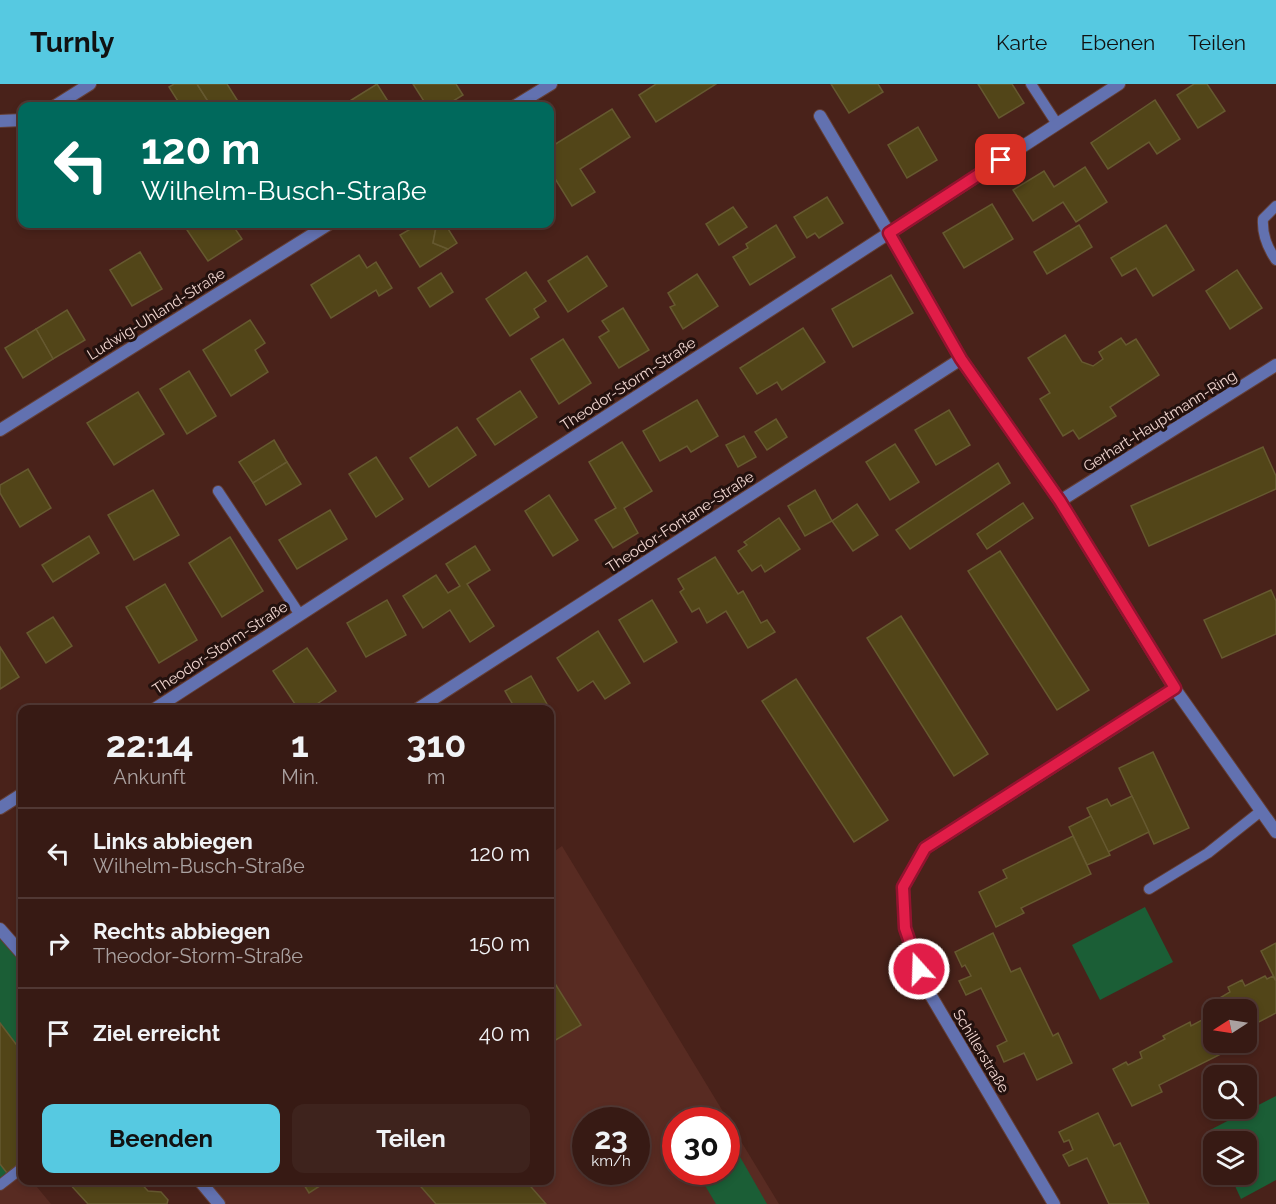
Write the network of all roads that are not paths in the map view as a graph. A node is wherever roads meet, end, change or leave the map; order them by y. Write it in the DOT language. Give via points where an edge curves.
graph roads {
  1 [pos="90,84"];
  2 [pos="551,84"];
  3 [pos="1031,84"];
  4 [pos="1119,84"];
  5 [pos="61,102"];
  6 [pos="522,102"];
  7 [pos="820,116"];
  8 [pos="18,120"];
  9 [pos="0,121"];
  10 [pos="1057,124"];
  11 [pos="1276,206"];
  12 [pos="323,228"];
  13 [pos="889,233"];
  14 [pos="1276,260"];
  15 [pos="961,359"];
  16 [pos="1276,365"];
  17 [pos="0,430"];
  18 [pos="218,491"];
  19 [pos="1060,501"];
  20 [pos="300,615"];
  21 [pos="1175,688"];
  22 [pos="161,705"];
  23 [pos="424,705"];
  24 [pos="18,797"];
  25 [pos="0,808"];
  26 [pos="1261,811"];
  27 [pos="1276,832"];
  28 [pos="1149,890"];
  29 [pos="0,929"];
  30 [pos="18,949"];
  31 [pos="18,1171"];
  32 [pos="0,1185"];
  33 [pos="203,1185"];
  34 [pos="219,1204"];
  35 [pos="1054,1204"];
  1 -- 5 [label="street"];
  2 -- 6 [label="street"];
  3 -- 10 [label="lane"];
  4 -- 10 [label="street, Theodor-Storm-Straße"];
  7 -- 13 [label="street"];
  8 -- 9 [label="street"];
  10 -- 13 [label="street, Theodor-Storm-Straße"];
  11 -- 14 [label="lane" via="1263,219 1263,228"];
  12 -- 17 [label="street, Ludwig-Uhland-Straße"];
  13 -- 15 [label="street"];
  13 -- 20 [label="street, Theodor-Storm-Straße"];
  15 -- 19 [label="street"];
  15 -- 23 [label="street, Theodor-Fontane-Straße"];
  16 -- 19 [label="street, Gerhart-Hauptmann-Ring"];
  18 -- 20 [label="lane"];
  19 -- 21 [label="street"];
  20 -- 22 [label="street, Theodor-Storm-Straße"];
  21 -- 26 [label="street"];
  21 -- 35 [label="street, Schillerstraße" via="925,848 903,887 905,928 927,989"];
  24 -- 25 [label="street"];
  26 -- 27 [label="street"];
  26 -- 28 [label="lane" via="1208,853"];
  29 -- 30 [label="street"];
  31 -- 32 [label="lane"];
  33 -- 34 [label="street"];
}
